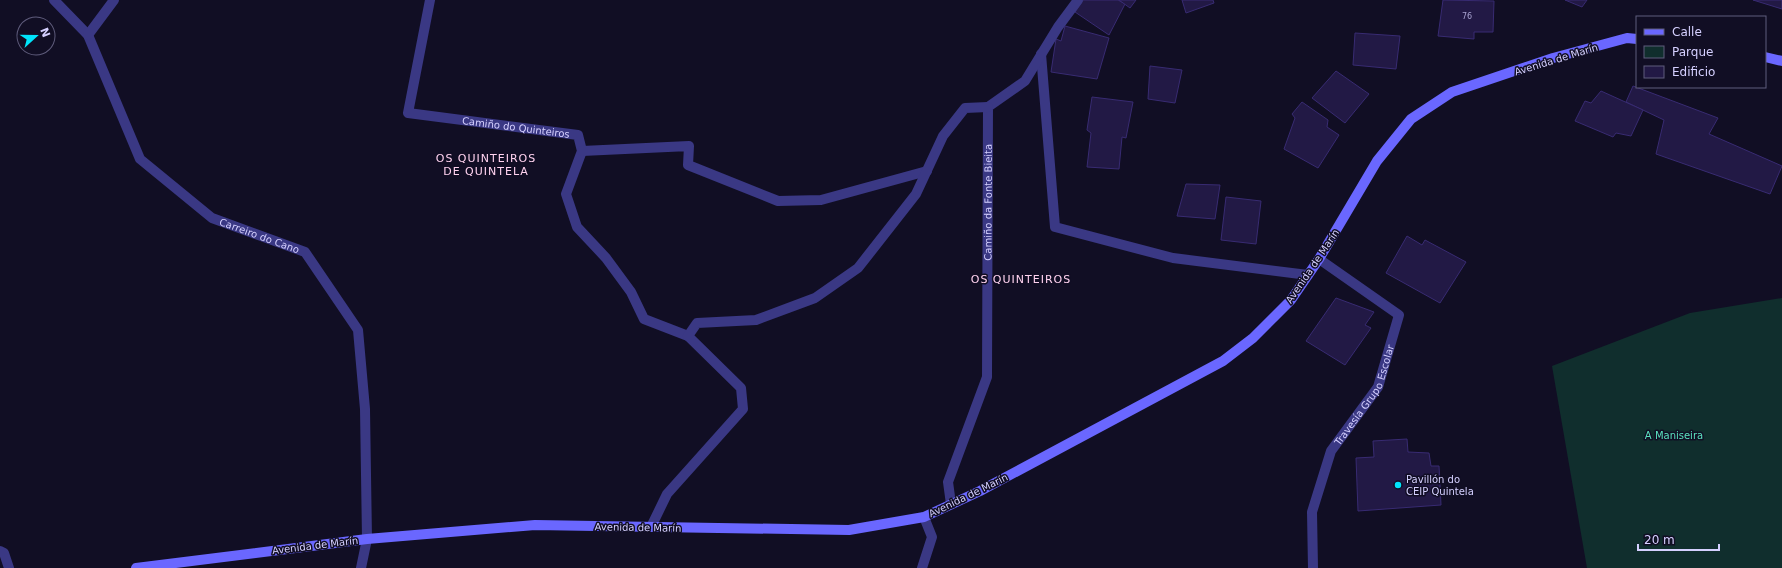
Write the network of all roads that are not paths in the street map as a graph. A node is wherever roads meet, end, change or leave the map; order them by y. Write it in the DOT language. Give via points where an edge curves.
graph roads {
  1 [pos="54,0"];
  2 [pos="114,0"];
  3 [pos="430,0"];
  4 [pos="1078,0"];
  5 [pos="88,35"];
  6 [pos="1636,39"];
  7 [pos="1041,54"];
  8 [pos="1766,57"];
  9 [pos="1782,61"];
  10 [pos="988,107"];
  11 [pos="582,151"];
  12 [pos="927,171"];
  13 [pos="1319,259"];
  14 [pos="1308,275"];
  15 [pos="688,336"];
  16 [pos="951,504"];
  17 [pos="924,517"];
  18 [pos="651,527"];
  19 [pos="367,539"];
  20 [pos="0,551"];
  21 [pos="10,568"];
  22 [pos="136,568"];
  23 [pos="361,568"];
  24 [pos="922,568"];
  25 [pos="1313,568"];
  1 -- 5 [label="street, Carreiro do Cano"];
  2 -- 5 [label="street"];
  3 -- 11 [label="street, Camiño do Quinteiros" via="408,113 578,135"];
  4 -- 7 [label="street"];
  5 -- 19 [label="street, Carreiro do Cano" via="140,159 212,218 305,252 358,330 365,409"];
  6 -- 13 [label="main road, Avenida de Marín" via="1627,38 1553,58 1452,92 1411,119 1377,161"];
  7 -- 10 [label="street" via="1025,81"];
  7 -- 14 [label="street" via="1055,227 1173,258"];
  8 -- 9 [label="main road"];
  10 -- 12 [label="street" via="964,108 943,136"];
  10 -- 16 [label="street, Camiño da Fonte Bieita" via="987,377 948,482"];
  11 -- 12 [label="street" via="689,146 688,165 778,201 821,200"];
  11 -- 15 [label="street" via="566,194 577,227 606,258 631,292 644,319"];
  12 -- 15 [label="street" via="916,194 858,268 815,298 756,320 697,323"];
  13 -- 14 [label="main road, Avenida de Marín"];
  13 -- 25 [label="street, Travesía Grupo Escolar" via="1399,315 1378,387 1331,451 1312,512"];
  14 -- 16 [label="main road, Avenida de Marín" via="1291,300 1253,338 1223,361"];
  15 -- 18 [label="street" via="741,388 743,409 667,494"];
  16 -- 17 [label="main road, Avenida de Marín"];
  17 -- 18 [label="main road, Avenida de Marín" via="849,530"];
  17 -- 24 [label="street" via="932,537"];
  18 -- 19 [label="main road, Avenida de Marín" via="535,525"];
  19 -- 22 [label="main road, Avenida de Marín"];
  19 -- 23 [label="street, Carreiro do Cano"];
  20 -- 21 [label="street" via="4,553"];
}
